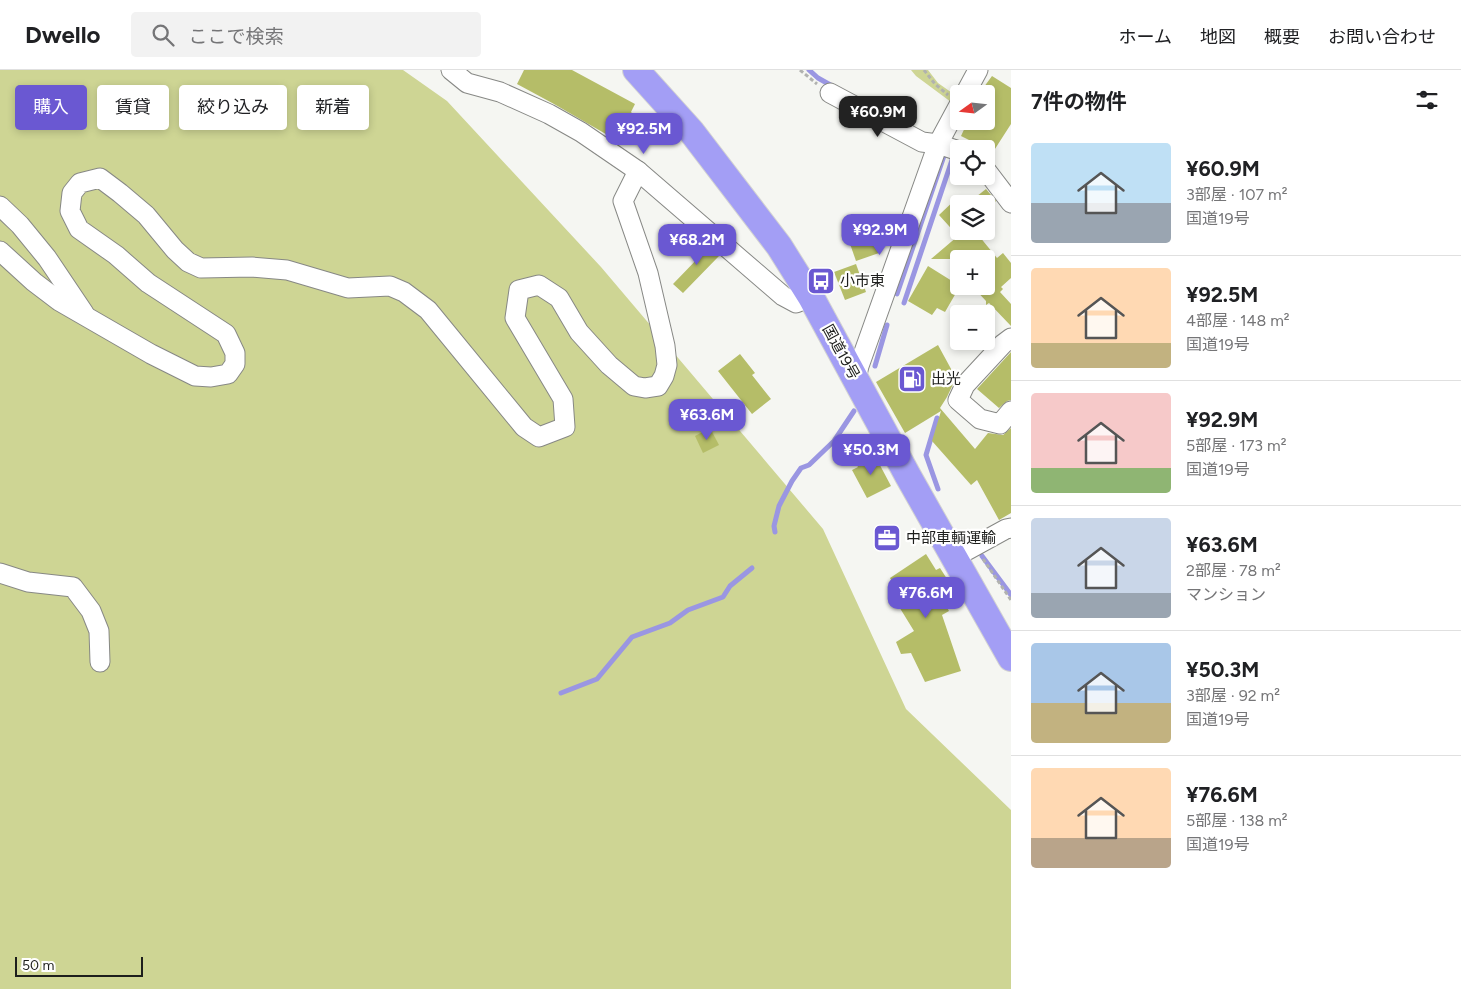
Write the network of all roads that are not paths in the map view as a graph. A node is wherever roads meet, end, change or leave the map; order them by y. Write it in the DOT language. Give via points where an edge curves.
graph roads {
  1 [pos="451,70"];
  2 [pos="636,70"];
  3 [pos="978,70"];
  4 [pos="968,85"];
  5 [pos="830,93"];
  6 [pos="952,130"];
  7 [pos="948,148"];
  8 [pos="638,171"];
  9 [pos="995,182"];
  10 [pos="1011,202"];
  11 [pos="0,206"];
  12 [pos="0,251"];
  13 [pos="810,297"];
  14 [pos="86,316"];
  15 [pos="1011,338"];
  16 [pos="856,379"];
  17 [pos="1011,411"];
  18 [pos="1011,528"];
  19 [pos="966,554"];
  20 [pos="0,573"];
  21 [pos="1011,658"];
  22 [pos="100,662"];
  1 -- 8 [label="street" via="467,82 500,92 549,114"];
  2 -- 13 [label="highway, 国道19号" via="691,131 779,246"];
  3 -- 4 [label="street"];
  5 -- 7 [label="street" via="922,142"];
  6 -- 7 [label="street"];
  7 -- 16 [label="street"];
  8 -- 13 [label="street" via="782,296 796,304"];
  8 -- 14 [label="street" via="623,201 648,274 665,346 667,365 664,376 658,386 634,386 609,365 579,332 559,298 539,285 519,290 515,318 563,399 565,427 539,437 524,427 428,310 404,292 390,286 348,288 287,270 201,268 188,262 146,215 100,178 80,183 72,193 70,211 79,229 148,283 226,334 235,352 235,364 228,374 195,376"];
  9 -- 10 [label="street"];
  11 -- 14 [label="street" via="47,258"];
  12 -- 14 [label="street" via="59,301"];
  13 -- 16 [label="highway, 国道19号"];
  15 -- 17 [label="street" via="965,385 958,400 980,419 1000,424"];
  16 -- 19 [label="highway, 国道19号" via="911,481"];
  18 -- 19 [label="street"];
  19 -- 21 [label="highway, 国道19号"];
  20 -- 22 [label="street" via="28,582 72,587 91,611 99,631"];
}
